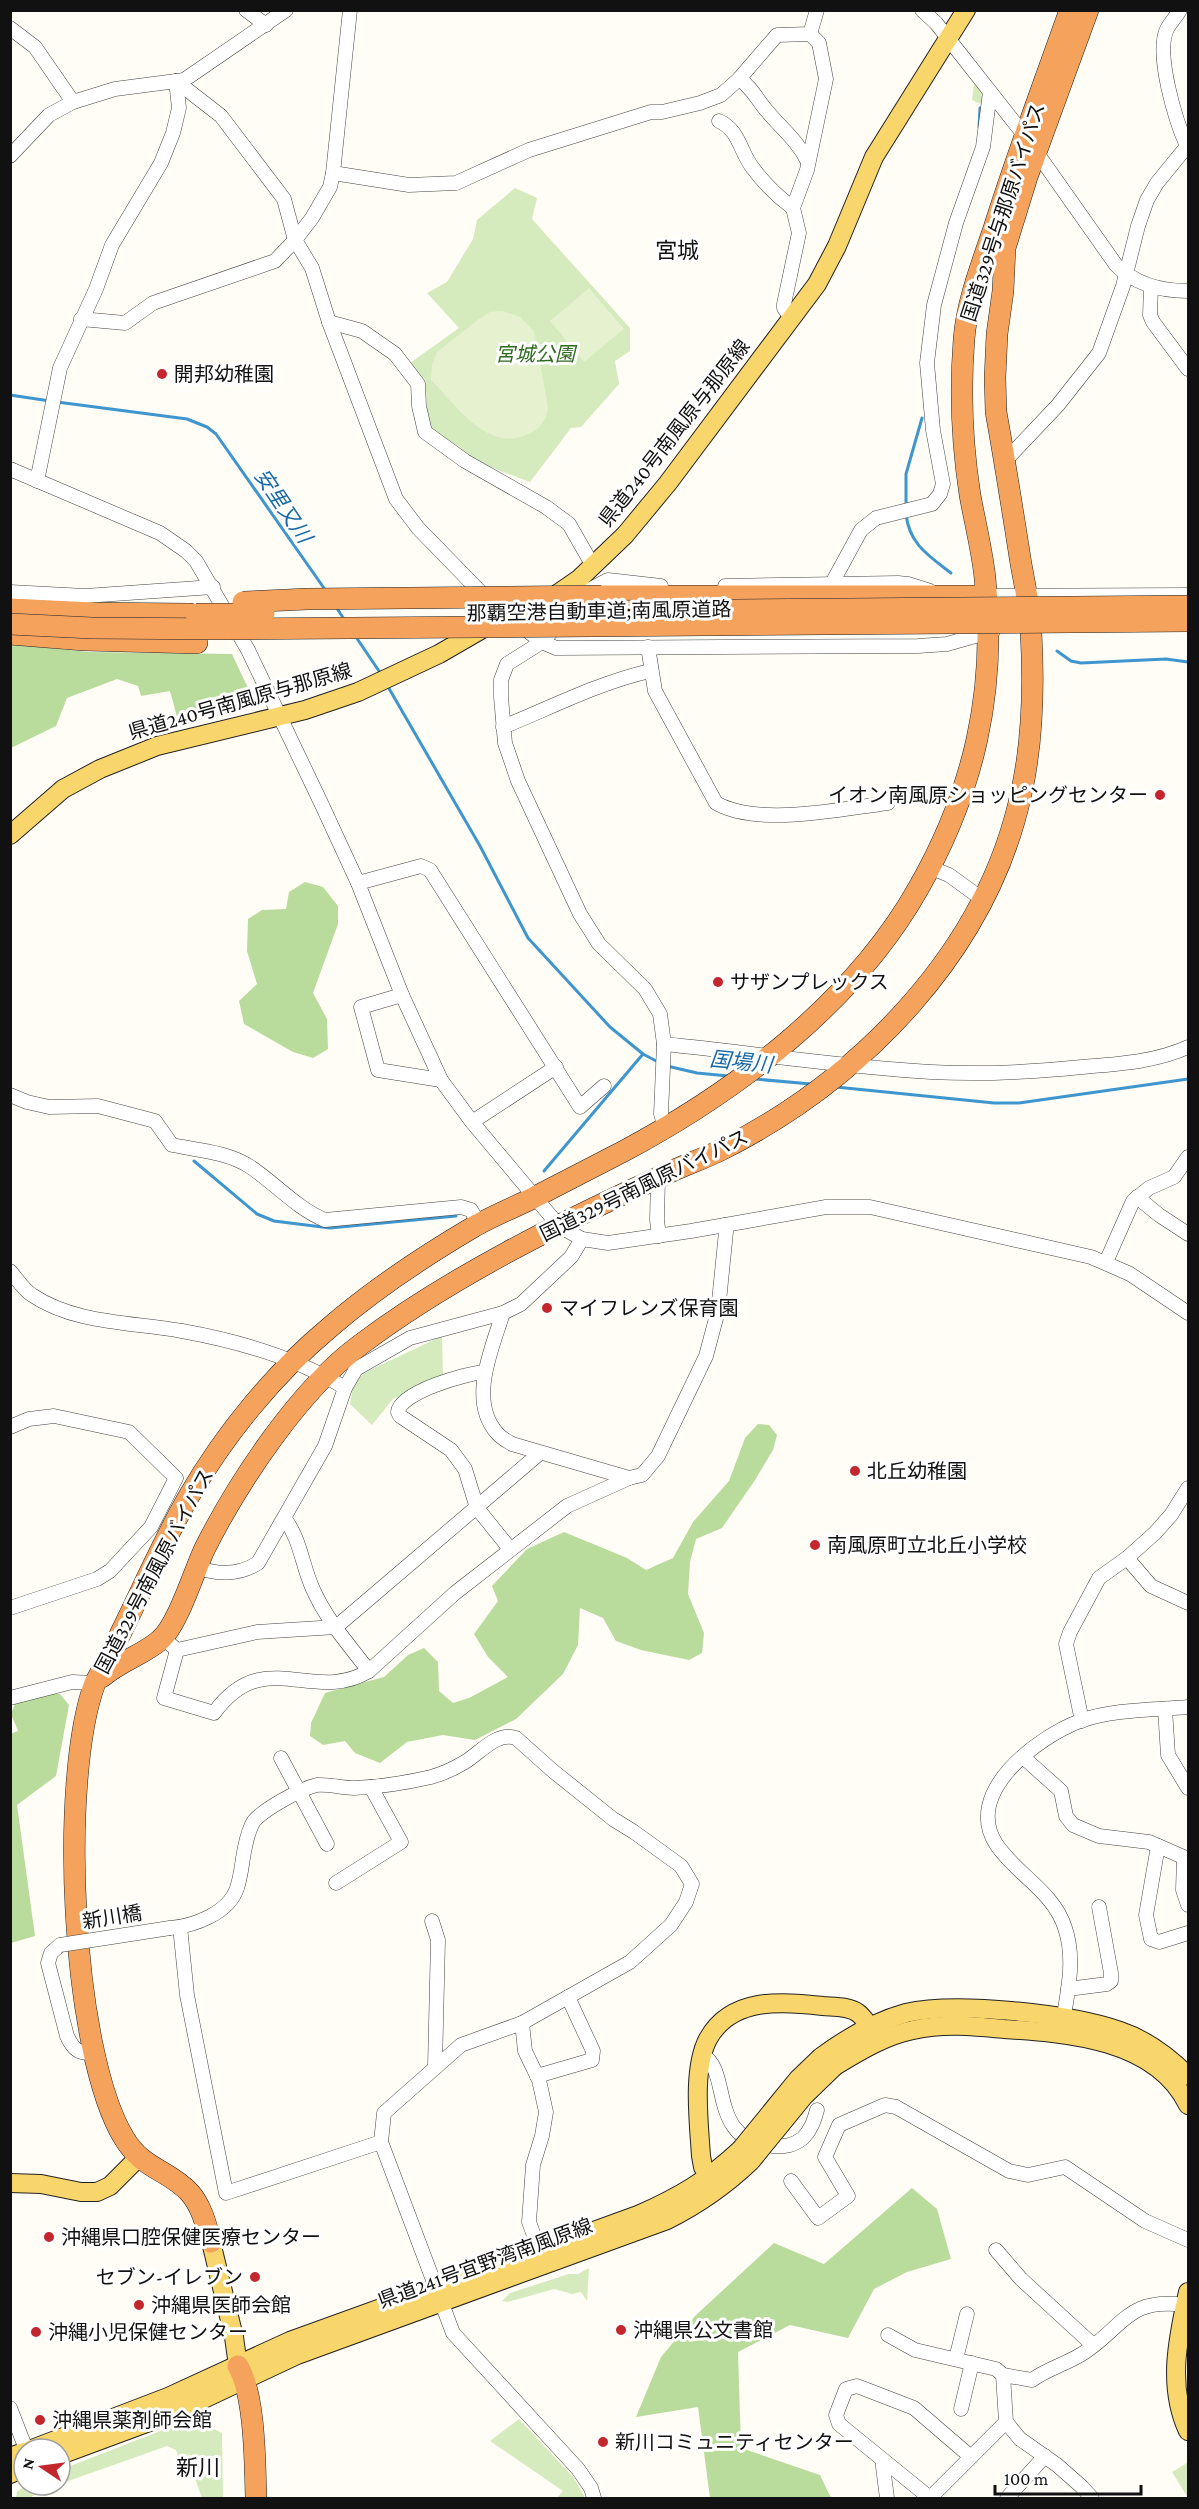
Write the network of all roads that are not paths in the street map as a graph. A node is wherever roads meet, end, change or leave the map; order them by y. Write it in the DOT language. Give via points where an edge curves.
graph roads {
  1 [pos="246,10"];
  2 [pos="286,10"];
  3 [pos="350,10"];
  4 [pos="817,10"];
  5 [pos="922,10"];
  6 [pos="966,10"];
  7 [pos="1070,10"];
  8 [pos="1088,10"];
  9 [pos="1180,10"];
  10 [pos="266,25"];
  11 [pos="10,28"];
  12 [pos="810,34"];
  13 [pos="948,40"];
  14 [pos="739,79"];
  15 [pos="176,81"];
  16 [pos="990,92"];
  17 [pos="73,102"];
  18 [pos="719,121"];
  19 [pos="1030,145"];
  20 [pos="1188,145"];
  21 [pos="10,156"];
  22 [pos="808,162"];
  23 [pos="333,173"];
  24 [pos="793,208"];
  25 [pos="296,240"];
  26 [pos="1126,276"];
  27 [pos="1151,287"];
  28 [pos="1188,291"];
  29 [pos="81,319"];
  30 [pos="792,319"];
  31 [pos="330,322"];
  32 [pos="1188,369"];
  33 [pos="1005,461"];
  34 [pos="10,469"];
  35 [pos="37,481"];
  36 [pos="593,566"];
  37 [pos="831,585"];
  38 [pos="213,587"];
  39 [pos="10,592"];
  40 [pos="1188,595"];
  41 [pos="979,596"];
  42 [pos="1027,596"];
  43 [pos="1188,606"];
  44 [pos="10,609"];
  45 [pos="190,614"];
  46 [pos="512,618"];
  47 [pos="1188,621"];
  48 [pos="10,624"];
  49 [pos="1031,630"];
  50 [pos="988,631"];
  51 [pos="1188,631"];
  52 [pos="10,634"];
  53 [pos="542,642"];
  54 [pos="648,647"];
  55 [pos="650,671"];
  56 [pos="279,717"];
  57 [pos="503,727"];
  58 [pos="888,803"];
  59 [pos="11,834"];
  60 [pos="929,867"];
  61 [pos="358,883"];
  62 [pos="982,899"];
  63 [pos="402,995"];
  64 [pos="1188,1047"];
  65 [pos="664,1048"];
  66 [pos="761,1061"];
  67 [pos="556,1067"];
  68 [pos="843,1070"];
  69 [pos="441,1080"];
  70 [pos="604,1086"];
  71 [pos="10,1095"];
  72 [pos="472,1122"];
  73 [pos="665,1128"];
  74 [pos="1188,1157"];
  75 [pos="658,1178"];
  76 [pos="1137,1197"];
  77 [pos="533,1198"];
  78 [pos="479,1224"];
  79 [pos="725,1225"];
  80 [pos="559,1226"];
  81 [pos="1188,1234"];
  82 [pos="659,1236"];
  83 [pos="582,1239"];
  84 [pos="1106,1263"];
  85 [pos="10,1271"];
  86 [pos="1188,1312"];
  87 [pos="503,1313"];
  88 [pos="292,1361"];
  89 [pos="485,1372"];
  90 [pos="326,1375"];
  91 [pos="345,1388"];
  92 [pos="10,1427"];
  93 [pos="540,1453"];
  94 [pos="629,1478"];
  95 [pos="1188,1488"];
  96 [pos="477,1508"];
  97 [pos="285,1519"];
  98 [pos="510,1549"];
  99 [pos="1127,1558"];
  100 [pos="196,1567"];
  101 [pos="1188,1603"];
  102 [pos="10,1608"];
  103 [pos="336,1627"];
  104 [pos="170,1644"];
  105 [pos="369,1671"];
  106 [pos="95,1683"];
  107 [pos="10,1698"];
  108 [pos="1188,1707"];
  109 [pos="1165,1709"];
  110 [pos="1082,1721"];
  111 [pos="1023,1757"];
  112 [pos="281,1758"];
  113 [pos="371,1787"];
  114 [pos="1188,1788"];
  115 [pos="298,1792"];
  116 [pos="327,1844"];
  117 [pos="1158,1846"];
  118 [pos="1186,1858"];
  119 [pos="336,1883"];
  120 [pos="1188,1905"];
  121 [pos="1099,1907"];
  122 [pos="432,1921"];
  123 [pos="175,1927"];
  124 [pos="1188,1933"];
  125 [pos="1068,1989"];
  126 [pos="568,1997"];
  127 [pos="522,2023"];
  128 [pos="1062,2026"];
  129 [pos="873,2033"];
  130 [pos="94,2052"];
  131 [pos="703,2055"];
  132 [pos="435,2066"];
  133 [pos="537,2076"];
  134 [pos="1188,2076"];
  135 [pos="1188,2105"];
  136 [pos="817,2110"];
  137 [pos="381,2142"];
  138 [pos="746,2155"];
  139 [pos="138,2158"];
  140 [pos="709,2178"];
  141 [pos="791,2181"];
  142 [pos="10,2183"];
  143 [pos="1188,2240"];
  144 [pos="211,2242"];
  145 [pos="539,2249"];
  146 [pos="996,2250"];
  147 [pos="437,2295"];
  148 [pos="1187,2298"];
  149 [pos="967,2314"];
  150 [pos="888,2336"];
  151 [pos="1093,2345"];
  152 [pos="956,2360"];
  153 [pos="972,2363"];
  154 [pos="1003,2375"];
  155 [pos="240,2376"];
  156 [pos="10,2408"];
  157 [pos="961,2409"];
  158 [pos="1006,2422"];
  159 [pos="1188,2431"];
  160 [pos="20,2437"];
  161 [pos="64,2437"];
  162 [pos="72,2451"];
  163 [pos="1045,2456"];
  164 [pos="970,2457"];
  165 [pos="882,2460"];
  166 [pos="930,2498"];
  167 [pos="243,2499"];
  168 [pos="256,2499"];
  169 [pos="594,2499"];
  170 [pos="887,2499"];
  171 [pos="1007,2499"];
  172 [pos="1092,2499"];
  1 -- 10 [label="street"];
  2 -- 10 [label="street"];
  3 -- 23 [label="street"];
  4 -- 12 [label="street"];
  5 -- 13 [label="street"];
  6 -- 13 [label="main road, 県道240号南風原与那原線"];
  7 -- 19 [label="highway, 国道329号与那原バイパス"];
  8 -- 19 [label="highway, 国道329号与那原バイパス"];
  9 -- 20 [label="street" via="1166,30 1163,53 1176,121"];
  10 -- 15 [label="street" via="184,80"];
  11 -- 17 [label="street" via="35,47"];
  12 -- 14 [label="street" via="777,35"];
  12 -- 22 [label="street" via="819,43 825,79"];
  13 -- 16 [label="street"];
  13 -- 30 [label="main road, 県道240号南風原与那原線" via="878,149 826,268"];
  14 -- 22 [label="street" via="798,143"];
  14 -- 23 [label="street" via="721,95 700,103 651,112 529,150 456,183 410,185"];
  15 -- 17 [label="street" via="115,89"];
  15 -- 25 [label="street" via="221,116 284,199"];
  15 -- 29 [label="street" via="179,108 173,133 161,163 112,245"];
  16 -- 19 [label="street"];
  16 -- 37 [label="street" via="983,147 956,223 934,304 927,363 943,484 940,494 932,504 876,518 861,530"];
  17 -- 21 [label="street" via="49,115"];
  18 -- 24 [label="street" via="733,131 750,165"];
  19 -- 26 [label="street"];
  19 -- 33 [label="highway, 国道329号与那原バイパス" via="1005,248 995,378 996,412"];
  19 -- 41 [label="highway, 国道329号与那原バイパス" via="970,302 964,341 962,413 969,490 984,572"];
  20 -- 26 [label="street" via="1147,200"];
  22 -- 24 [label="street"];
  23 -- 25 [label="street" via="330,187"];
  24 -- 30 [label="street" via="798,233 784,304"];
  25 -- 29 [label="street" via="275,261 153,303 125,323"];
  25 -- 31 [label="street" via="312,268"];
  26 -- 27 [label="street"];
  26 -- 33 [label="street" via="1099,353 1058,405"];
  27 -- 28 [label="street"];
  27 -- 32 [label="street" via="1153,322"];
  29 -- 35 [label="street" via="60,368"];
  30 -- 36 [label="main road, 県道240号南風原与那原線" via="668,483"];
  31 -- 36 [label="street" via="362,331 395,354 418,384 426,432 465,462 569,524"];
  31 -- 46 [label="street" via="396,499 489,600"];
  33 -- 42 [label="highway, 国道329号与那原バイパス"];
  34 -- 35 [label="street"];
  35 -- 38 [label="street" via="160,533 196,561"];
  36 -- 46 [label="main road, 県道240号南風原与那原線" via="545,604"];
  37 -- 41 [label="street" via="908,584 930,591"];
  37 -- 53 [label="street" via="654,586 608,580 574,604"];
  38 -- 39 [label="street" via="85,596"];
  38 -- 56 [label="street"];
  40 -- 42 [label="street"];
  41 -- 42 [label="street"];
  41 -- 45 [label="highway, bridge" via="264,601 218,605"];
  41 -- 50 [label="highway, 国道329号南風原バイパス"];
  42 -- 49 [label="highway, 国道329号南風原バイパス"];
  43 -- 45 [label="highway, 那覇空港自動車道;南風原道路, bridge"];
  44 -- 45 [label="highway, 那覇空港自動車道;南風原道路"];
  46 -- 53 [label="street"];
  46 -- 56 [label="main road, 県道240号南風原与那原線" via="484,628 401,673 327,703"];
  47 -- 48 [label="highway, 那覇空港自動車道;南風原道路, bridge" via="229,629"];
  49 -- 50 [label="street"];
  49 -- 51 [label="street"];
  49 -- 62 [label="highway, 国道329号南風原バイパス" via="1031,723 1022,792 1002,857"];
  50 -- 52 [label="highway" via="158,643"];
  50 -- 54 [label="street" via="947,644 918,646"];
  50 -- 60 [label="highway, 国道329号南風原バイパス" via="986,694 971,766"];
  53 -- 54 [label="street" via="556,648"];
  53 -- 57 [label="street" via="515,657 503,672"];
  54 -- 55 [label="street"];
  55 -- 57 [label="street" via="587,690"];
  55 -- 58 [label="street" via="655,691 716,803 722,807 762,816"];
  56 -- 59 [label="main road, 県道240号南風原与那原線" via="158,746 100,769 63,789"];
  56 -- 61 [label="street"];
  57 -- 65 [label="street" via="518,781 580,914 599,944 654,1000 664,1027"];
  60 -- 62 [label="street" via="950,875"];
  60 -- 66 [label="highway, 国道329号南風原バイパス" via="890,933 864,965 817,1013"];
  61 -- 63 [label="street"];
  61 -- 67 [label="street" via="421,866 430,870"];
  62 -- 68 [label="highway, 国道329号南風原バイパス" via="926,986 896,1021"];
  63 -- 69 [label="street"];
  63 -- 69 [label="street" via="361,1007 378,1070"];
  64 -- 68 [label="street" via="1149,1060 1024,1072"];
  65 -- 66 [label="street"];
  65 -- 73 [label="street" via="661,1114"];
  66 -- 68 [label="street"];
  66 -- 73 [label="highway, 国道329号南風原バイパス"];
  67 -- 70 [label="street" via="579,1107"];
  67 -- 72 [label="street"];
  68 -- 75 [label="highway, 国道329号南風原バイパス" via="725,1148"];
  69 -- 72 [label="street"];
  71 -- 78 [label="street" via="49,1107 98,1107 155,1121 172,1144 248,1165 308,1213 325,1220 461,1207 471,1210"];
  72 -- 77 [label="street"];
  73 -- 77 [label="highway, 国道329号南風原バイパス"];
  74 -- 76 [label="street" via="1174,1178"];
  75 -- 80 [label="highway, 国道329号南風原バイパス"];
  75 -- 82 [label="street"];
  76 -- 81 [label="street"];
  76 -- 84 [label="street"];
  77 -- 78 [label="highway, 国道329号南風原バイパス"];
  77 -- 80 [label="street"];
  78 -- 88 [label="highway, 国道329号南風原バイパス" via="377,1289"];
  79 -- 82 [label="street"];
  79 -- 84 [label="street" via="826,1207 870,1207 1076,1252"];
  79 -- 94 [label="street" via="718,1311 706,1356 658,1456 642,1475"];
  80 -- 83 [label="street"];
  80 -- 90 [label="highway, 国道329号南風原バイパス" via="427,1299 359,1345"];
  82 -- 83 [label="street" via="608,1243"];
  83 -- 87 [label="street" via="558,1270 521,1304"];
  84 -- 86 [label="street"];
  85 -- 88 [label="street" via="30,1294 68,1314 183,1331"];
  87 -- 89 [label="street"];
  87 -- 91 [label="street" via="410,1338 356,1369"];
  88 -- 90 [label="street"];
  88 -- 106 [label="highway, 国道329号南風原バイパス" via="230,1434 190,1495"];
  89 -- 93 [label="street" via="483,1392 488,1417 497,1434 512,1444"];
  89 -- 96 [label="street" via="438,1384 398,1406 400,1416 451,1450 465,1469"];
  90 -- 91 [label="street"];
  90 -- 100 [label="highway, 国道329号南風原バイパス" via="239,1489"];
  91 -- 97 [label="street" via="325,1446"];
  92 -- 102 [label="street" via="29,1419 54,1416 129,1432 176,1478 151,1527 110,1571"];
  93 -- 94 [label="street"];
  93 -- 96 [label="street"];
  94 -- 98 [label="street" via="567,1506"];
  95 -- 99 [label="street" via="1171,1515"];
  96 -- 98 [label="street"];
  96 -- 103 [label="street"];
  97 -- 100 [label="street" via="258,1563 247,1570 233,1573"];
  97 -- 103 [label="street" via="294,1531 312,1587"];
  98 -- 105 [label="street"];
  99 -- 101 [label="street" via="1151,1586"];
  99 -- 110 [label="street" via="1099,1578 1067,1638"];
  100 -- 104 [label="highway, 国道329号南風原バイパス" via="176,1615"];
  103 -- 104 [label="street" via="257,1632"];
  103 -- 105 [label="street"];
  104 -- 105 [label="street" via="164,1698 214,1713 242,1685 262,1678 339,1682 357,1679"];
  104 -- 106 [label="highway, 国道329号南風原バイパス" via="116,1666"];
  106 -- 107 [label="street" via="72,1682"];
  106 -- 130 [label="highway, 国道329号南風原バイパス" via="81,1750 75,1856 81,1972"];
  108 -- 109 [label="street"];
  109 -- 110 [label="street"];
  109 -- 114 [label="street" via="1168,1755"];
  110 -- 111 [label="street"];
  111 -- 117 [label="street" via="1061,1791 1066,1816 1073,1825 1099,1836"];
  111 -- 125 [label="street" via="1006,1773 992,1795 990,1824 996,1844 1060,1915 1069,1948"];
  112 -- 115 [label="street"];
  113 -- 115 [label="street, 新川橋" via="318,1785"];
  113 -- 119 [label="street" via="401,1842"];
  113 -- 126 [label="street, 新川橋" via="435,1776 510,1735 613,1819 681,1866 692,1884 686,1902 670,1925 630,1962"];
  115 -- 116 [label="street"];
  115 -- 123 [label="street, 新川橋" via="254,1822 231,1900 218,1912"];
  117 -- 118 [label="street"];
  117 -- 124 [label="street" via="1146,1915 1151,1939 1159,1942"];
  118 -- 120 [label="street" via="1183,1890"];
  121 -- 125 [label="street" via="1111,1981"];
  122 -- 132 [label="street" via="438,1940"];
  123 -- 130 [label="street, 新川橋, bridge" via="60,1945 51,1953 48,1964 71,2046 78,2052"];
  123 -- 137 [label="street" via="226,2193"];
  125 -- 128 [label="street"];
  126 -- 127 [label="street"];
  126 -- 133 [label="street" via="593,2052 592,2060"];
  127 -- 132 [label="street" via="461,2045"];
  127 -- 133 [label="street" via="525,2051"];
  128 -- 129 [label="main road, 県道241号宜野湾南風原線" via="944,2008 911,2012"];
  128 -- 134 [label="main road, 県道241号宜野湾南風原線" via="1121,2031 1172,2059"];
  128 -- 135 [label="main road, 県道241号宜野湾南風原線" via="1127,2050 1166,2077"];
  129 -- 131 [label="main road" via="861,2015 848,2009 764,2003 741,2010 720,2023 707,2041"];
  129 -- 138 [label="main road, 県道241号宜野湾南風原線, bridge" via="798,2079"];
  130 -- 139 [label="highway, 国道329号南風原バイパス" via="117,2123"];
  131 -- 136 [label="street" via="714,2067 730,2122 751,2140 766,2146 795,2144 813,2126"];
  131 -- 140 [label="main road" via="699,2081 700,2134 703,2167"];
  132 -- 137 [label="street" via="384,2113"];
  133 -- 145 [label="street" via="546,2112 532,2165 529,2222"];
  137 -- 147 [label="street"];
  138 -- 140 [label="main road, 県道241号宜野湾南風原線"];
  138 -- 147 [label="main road, 県道241号宜野湾南風原線" via="729,2182 699,2204 667,2220"];
  139 -- 142 [label="main road" via="110,2186 97,2192"];
  139 -- 144 [label="highway, 国道329号南風原バイパス" via="191,2194 203,2214"];
  140 -- 145 [label="main road, 県道241号宜野湾南風原線" via="638,2215"];
  141 -- 143 [label="street" via="818,2218 848,2196 825,2157 839,2125 885,2105 896,2107 1009,2171 1028,2175 1065,2168 1145,2221"];
  144 -- 155 [label="main road"];
  145 -- 147 [label="main road, 県道241号宜野湾南風原線"];
  146 -- 151 [label="street" via="1021,2280"];
  147 -- 155 [label="main road, 県道241号宜野湾南風原線" via="290,2341"];
  147 -- 169 [label="street" via="453,2333 578,2469"];
  148 -- 151 [label="street" via="1128,2314"];
  148 -- 159 [label="main road" via="1175,2368"];
  149 -- 152 [label="street"];
  150 -- 152 [label="street" via="915,2350"];
  151 -- 154 [label="street" via="1032,2380"];
  152 -- 153 [label="street"];
  153 -- 154 [label="street" via="996,2369"];
  153 -- 157 [label="street"];
  154 -- 158 [label="street"];
  155 -- 161 [label="main road, 県道241号宜野湾南風原線"];
  155 -- 162 [label="main road, 県道241号宜野湾南風原線" via="176,2412"];
  155 -- 167 [label="highway"];
  155 -- 168 [label="highway" via="254,2454"];
  156 -- 160 [label="street"];
  158 -- 163 [label="street" via="1020,2439"];
  158 -- 164 [label="street"];
  163 -- 171 [label="street"];
  163 -- 172 [label="street"];
  164 -- 165 [label="street" via="914,2408 857,2386 846,2389 836,2415 839,2424"];
  164 -- 166 [label="street"];
  165 -- 166 [label="street"];
  165 -- 170 [label="street"];
}
